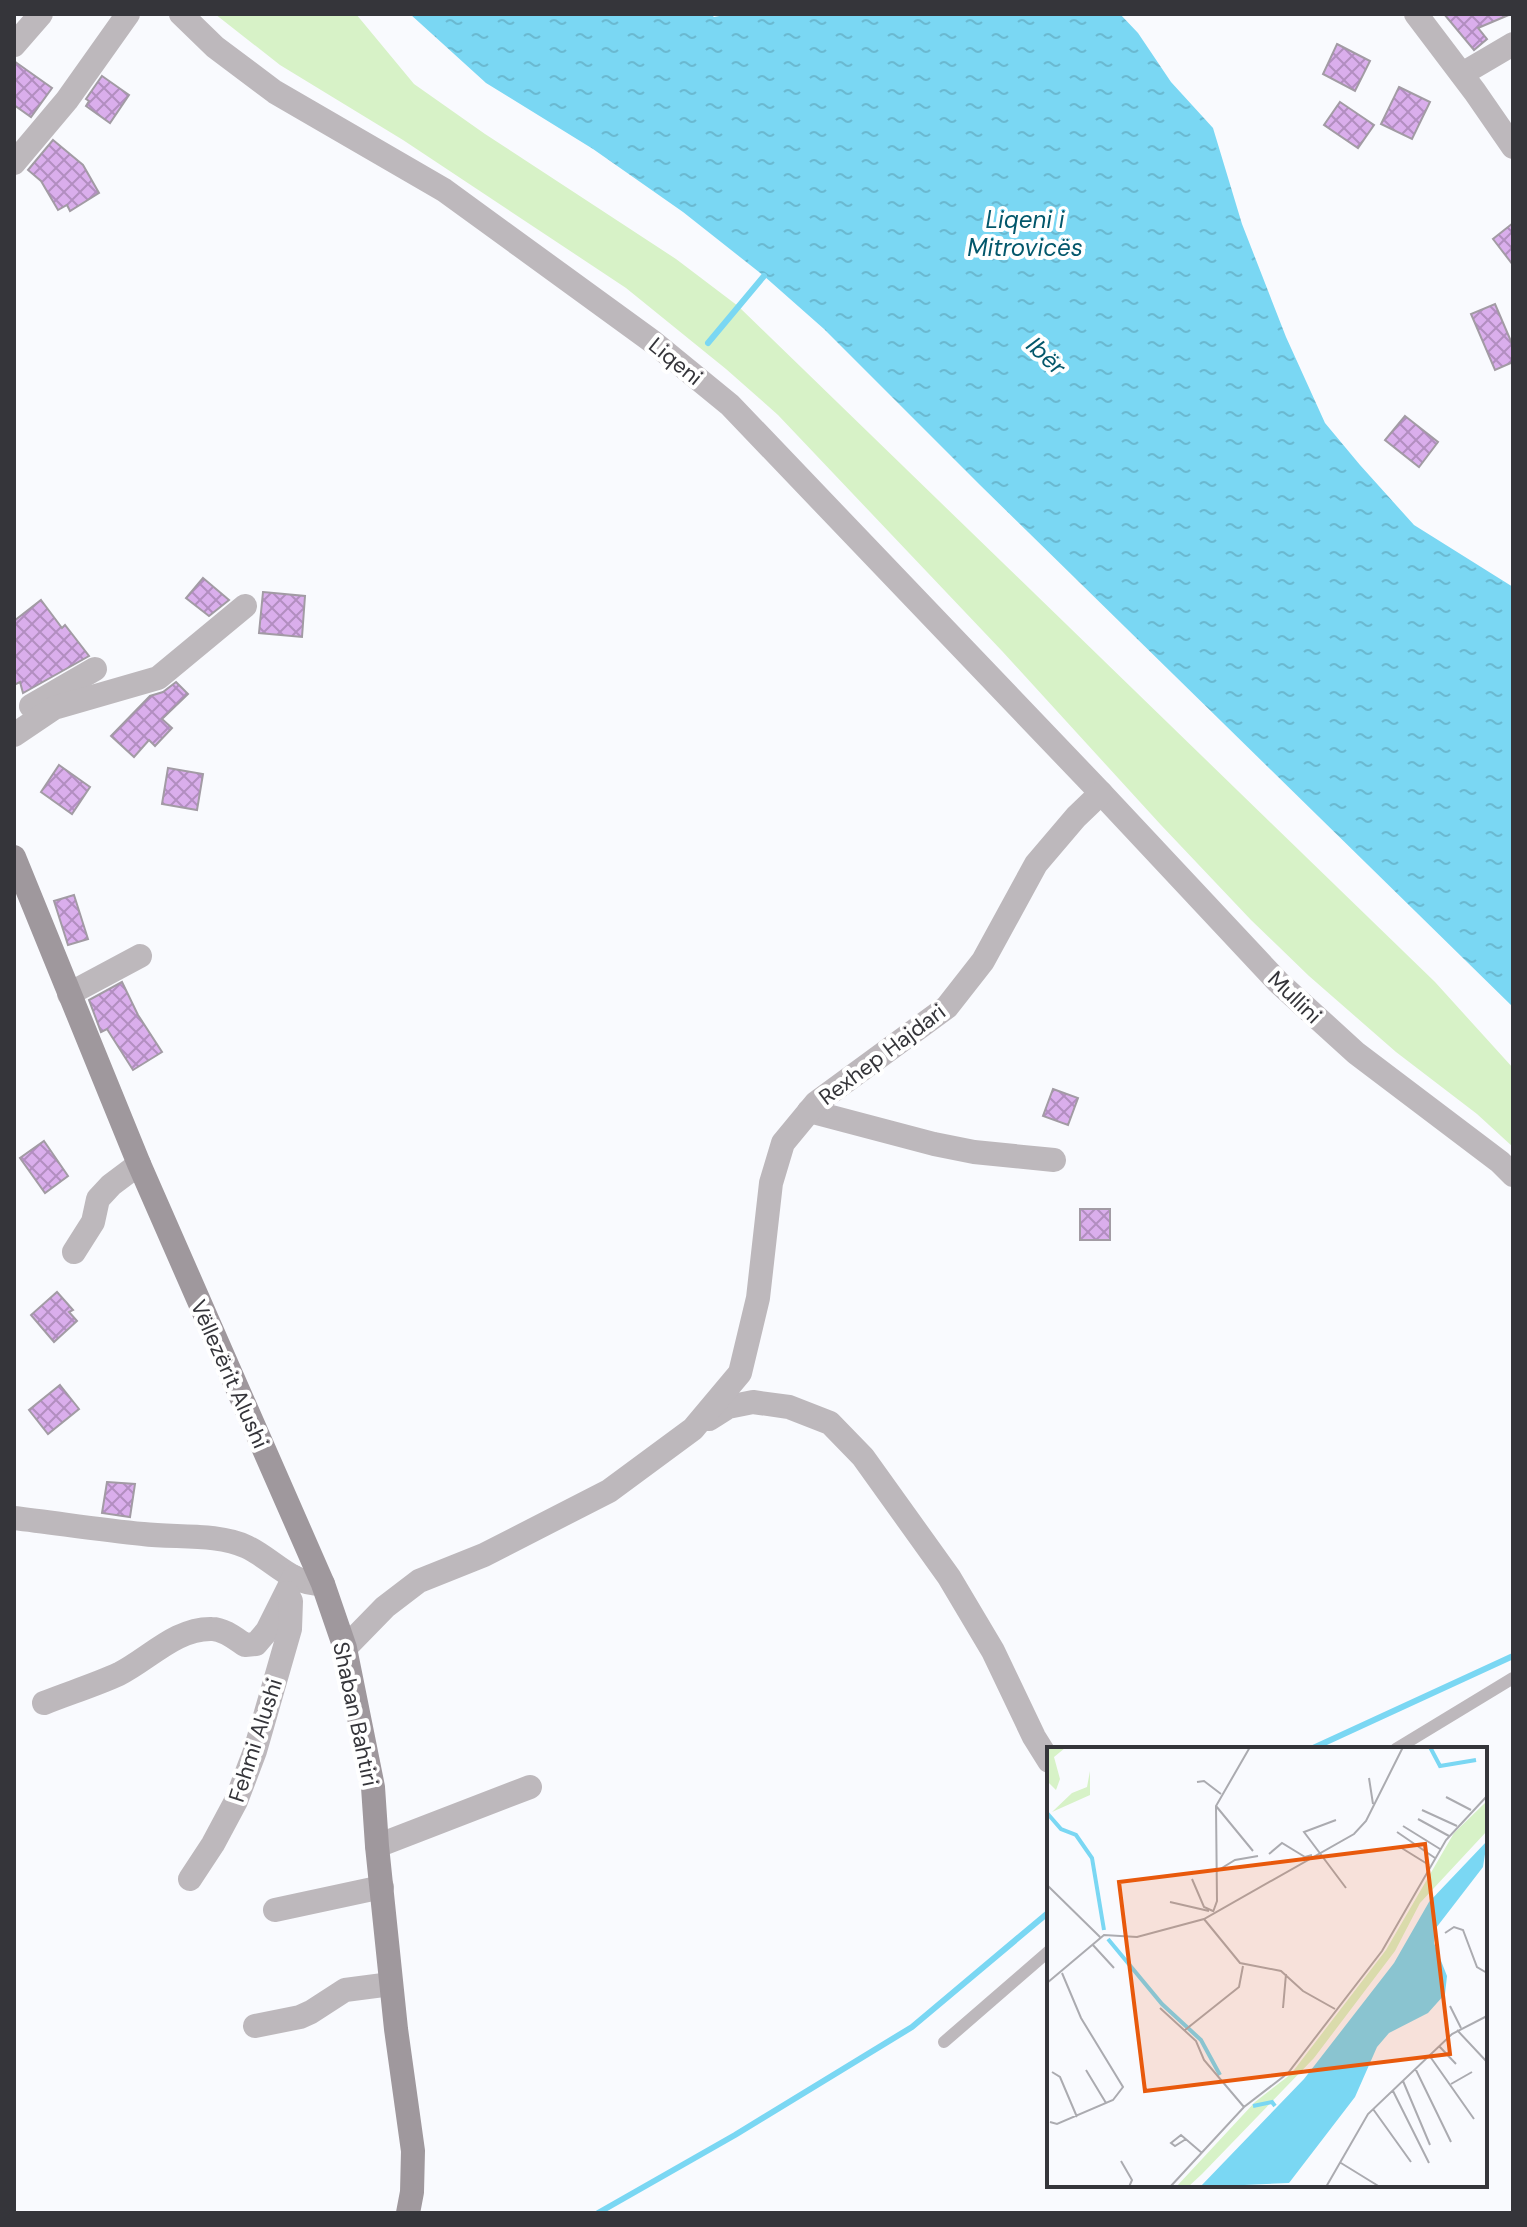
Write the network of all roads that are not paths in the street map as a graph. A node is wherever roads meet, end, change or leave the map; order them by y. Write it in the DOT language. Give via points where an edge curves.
graph roads {
  1 [pos="41,14"];
  2 [pos="128,14"];
  3 [pos="181,14"];
  4 [pos="1416,14"];
  5 [pos="1513,44"];
  6 [pos="14,45"];
  7 [pos="1462,74"];
  8 [pos="1513,147"];
  9 [pos="14,163"];
  10 [pos="245,606"];
  11 [pos="95,669"];
  12 [pos="14,716"];
  13 [pos="14,735"];
  14 [pos="1101,793"];
  15 [pos="14,857"];
  16 [pos="140,956"];
  17 [pos="69,994"];
  18 [pos="809,1111"];
  19 [pos="1054,1160"];
  20 [pos="139,1164"];
  21 [pos="1513,1175"];
  22 [pos="74,1252"];
  23 [pos="693,1429"];
  24 [pos="14,1518"];
  25 [pos="323,1584"];
  26 [pos="290,1585"];
  27 [pos="345,1648"];
  28 [pos="1513,1678"];
  29 [pos="44,1703"];
  30 [pos="1399,1747"];
  31 [pos="1047,1758"];
  32 [pos="530,1787"];
  33 [pos="377,1846"];
  34 [pos="190,1879"];
  35 [pos="382,1887"];
  36 [pos="275,1910"];
  37 [pos="1047,1953"];
  38 [pos="391,1984"];
  39 [pos="255,2026"];
  40 [pos="944,2042"];
  41 [pos="408,2213"];
  1 -- 6 [label="street"];
  2 -- 9 [label="street"];
  3 -- 14 [label="street, Liqeni" via="275,92 444,190 653,342 730,405"];
  4 -- 7 [label="street"];
  5 -- 7 [label="street"];
  7 -- 8 [label="street"];
  10 -- 13 [label="street" via="158,678 54,708"];
  11 -- 12 [label="street"];
  14 -- 18 [label="street, Rexhep Hajdari" via="1036,864 983,961 947,1007"];
  14 -- 21 [label="street, Mullini" via="1324,1025"];
  15 -- 17 [label="main road, Vëllezërit Alushi"];
  16 -- 17 [label="street"];
  17 -- 20 [label="main road, Vëllezërit Alushi"];
  18 -- 19 [label="street" via="934,1144"];
  18 -- 23 [label="street, Rexhep Hajdari" via="783,1143 771,1183 758,1298 740,1373"];
  20 -- 22 [label="street" via="98,1199 93,1222"];
  20 -- 25 [label="main road, Vëllezërit Alushi"];
  23 -- 27 [label="street, Rexhep Hajdari" via="609,1491 484,1555 419,1581"];
  23 -- 31 [label="street, Rexhep Hajdari" via="728,1407 753,1402 789,1407 830,1423 863,1457 949,1577"];
  24 -- 26 [label="street" via="227,1540 248,1547"];
  25 -- 26 [label="street"];
  25 -- 27 [label="main road, Shaban Bahtiri"];
  26 -- 29 [label="street, Fehmi Alushi" via="256,1644 245,1645 214,1629 197,1631 162,1645 120,1673"];
  26 -- 34 [label="street, Fehmi Alushi" via="290,1629 255,1751 229,1814"];
  27 -- 33 [label="main road, Shaban Bahtiri" via="373,1787"];
  28 -- 30 [label="lane"];
  32 -- 33 [label="street"];
  33 -- 35 [label="main road, Shaban Bahtiri"];
  35 -- 36 [label="street"];
  35 -- 38 [label="main road, Shaban Bahtiri"];
  37 -- 40 [label="lane"];
  38 -- 39 [label="street" via="345,1990 300,2017"];
  38 -- 41 [label="main road, Shaban Bahtiri" via="413,2151"];
}
